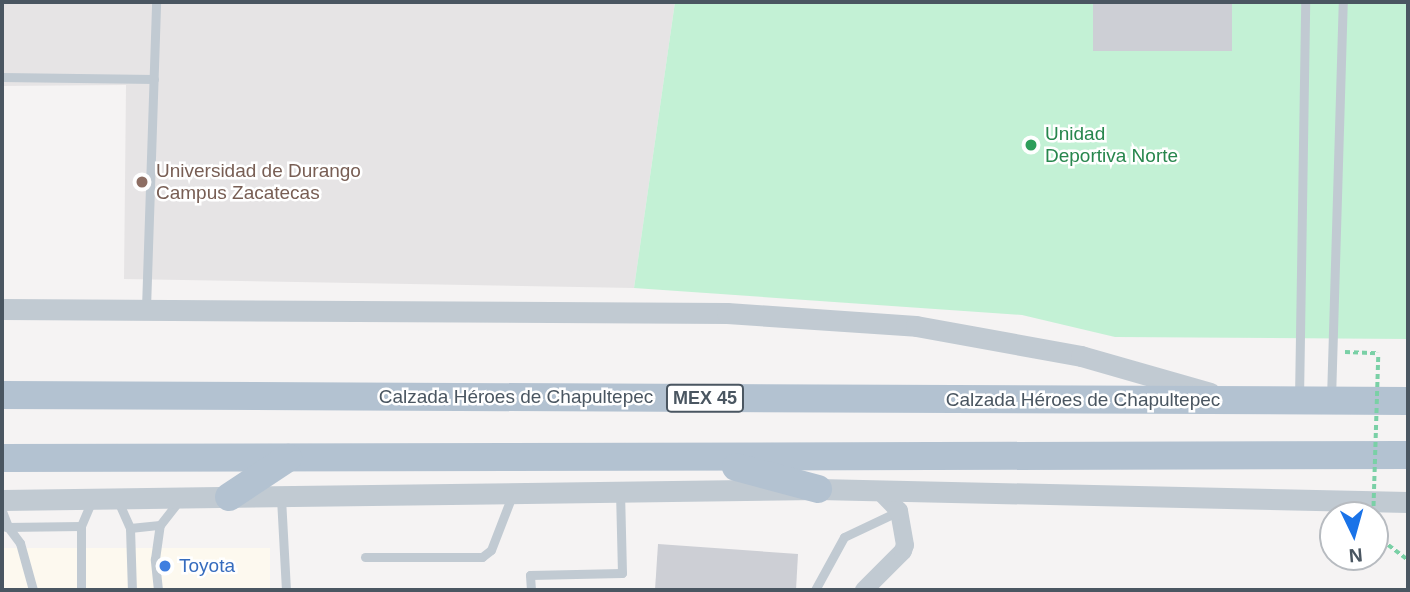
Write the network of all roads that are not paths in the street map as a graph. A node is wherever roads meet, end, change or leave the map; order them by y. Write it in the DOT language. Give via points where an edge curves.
graph roads {
  1 [pos="156,2"];
  2 [pos="1305,2"];
  3 [pos="1343,2"];
  4 [pos="2,77"];
  5 [pos="154,79"];
  6 [pos="2,309"];
  7 [pos="146,309"];
  8 [pos="2,395"];
  9 [pos="1235,401"];
  10 [pos="1299,401"];
  11 [pos="1331,401"];
  12 [pos="1408,401"];
  13 [pos="1408,455"];
  14 [pos="696,456"];
  15 [pos="2,458"];
  16 [pos="288,458"];
  17 [pos="818,489"];
  18 [pos="879,490"];
  19 [pos="620,491"];
  20 [pos="514,492"];
  21 [pos="281,496"];
  22 [pos="229,497"];
  23 [pos="180,499"];
  24 [pos="2,500"];
  25 [pos="92,500"];
  26 [pos="117,501"];
  27 [pos="1408,502"];
  28 [pos="2,511"];
  29 [pos="899,511"];
  30 [pos="81,526"];
  31 [pos="160,526"];
  32 [pos="5,527"];
  33 [pos="130,528"];
  34 [pos="365,557"];
  35 [pos="33,590"];
  36 [pos="82,590"];
  37 [pos="132,590"];
  38 [pos="158,590"];
  39 [pos="286,590"];
  40 [pos="531,590"];
  41 [pos="815,590"];
  42 [pos="864,590"];
  1 -- 5 [label="lane"];
  2 -- 10 [label="lane"];
  3 -- 11 [label="lane"];
  4 -- 5 [label="lane"];
  5 -- 7 [label="lane"];
  6 -- 7 [label="street"];
  7 -- 9 [label="street" via="727,313 916,326 1081,356"];
  8 -- 9 [label="main road, Calzada Héroes de Chapultepec / MEX 45"];
  9 -- 10 [label="main road, Calzada Héroes de Chapultepec / MEX 45"];
  10 -- 11 [label="main road, Calzada Héroes de Chapultepec / MEX 45"];
  11 -- 12 [label="main road, Calzada Héroes de Chapultepec / MEX 45"];
  13 -- 14 [label="main road"];
  14 -- 16 [label="main road"];
  14 -- 17 [label="main road"];
  15 -- 16 [label="main road"];
  16 -- 22 [label="main road"];
  17 -- 18 [label="street"];
  17 -- 19 [label="street"];
  18 -- 27 [label="street"];
  18 -- 29 [label="street"];
  19 -- 20 [label="street"];
  19 -- 40 [label="lane" via="622,573 530,575"];
  20 -- 21 [label="street"];
  20 -- 34 [label="lane" via="491,550 482,557"];
  21 -- 22 [label="street"];
  21 -- 39 [label="lane"];
  22 -- 23 [label="street"];
  23 -- 26 [label="street"];
  23 -- 31 [label="lane"];
  24 -- 25 [label="street"];
  25 -- 26 [label="street"];
  25 -- 30 [label="lane"];
  26 -- 33 [label="lane"];
  28 -- 32 [label="lane"];
  29 -- 41 [label="lane" via="844,537"];
  29 -- 42 [label="street" via="903,551"];
  30 -- 32 [label="lane"];
  30 -- 36 [label="lane"];
  31 -- 33 [label="lane"];
  31 -- 38 [label="lane" via="155,559"];
  32 -- 35 [label="lane" via="20,543"];
  33 -- 37 [label="lane"];
}
